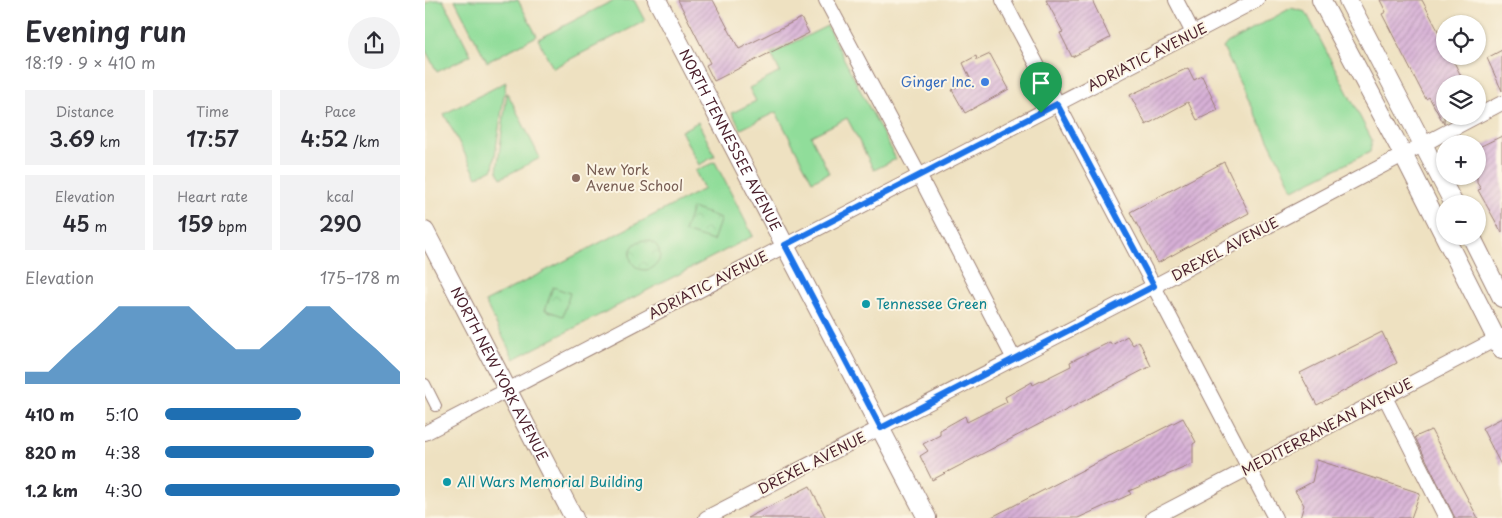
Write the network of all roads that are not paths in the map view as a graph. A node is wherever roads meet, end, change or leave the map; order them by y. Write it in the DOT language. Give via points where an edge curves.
graph roads {
  1 [pos="657,0"];
  2 [pos="826,0"];
  3 [pos="1003,0"];
  4 [pos="1176,0"];
  5 [pos="1257,0"];
  6 [pos="1321,0"];
  7 [pos="1348,0"];
  8 [pos="1193,33"];
  9 [pos="1502,103"];
  10 [pos="1057,104"];
  11 [pos="1486,111"];
  12 [pos="1460,125"];
  13 [pos="1424,144"];
  14 [pos="1404,156"];
  15 [pos="919,175"];
  16 [pos="1450,195"];
  17 [pos="425,233"];
  18 [pos="785,245"];
  19 [pos="1476,245"];
  20 [pos="1154,286"];
  21 [pos="1502,298"];
  22 [pos="1500,342"];
  23 [pos="1014,359"];
  24 [pos="425,384"];
  25 [pos="507,389"];
  26 [pos="1385,397"];
  27 [pos="437,406"];
  28 [pos="881,428"];
  29 [pos="425,433"];
  30 [pos="1248,468"];
  31 [pos="574,518"];
  32 [pos="706,518"];
  33 [pos="927,518"];
  34 [pos="1153,518"];
  35 [pos="1275,518"];
  36 [pos="1446,518"];
  1 -- 18 [label="street, NORTH TENNESSEE AVENUE"];
  2 -- 15 [label="street"];
  3 -- 10 [label="street"];
  4 -- 8 [label="street"];
  5 -- 8 [label="street, ADRIATIC AVENUE"];
  6 -- 14 [label="street"];
  7 -- 13 [label="street"];
  8 -- 10 [label="street, ADRIATIC AVENUE"];
  9 -- 11 [label="street, DREXEL AVENUE"];
  10 -- 15 [label="street, ADRIATIC AVENUE"];
  10 -- 20 [label="street"];
  12 -- 13 [label="street, DREXEL AVENUE"];
  13 -- 14 [label="street, DREXEL AVENUE"];
  13 -- 16 [label="street"];
  14 -- 20 [label="street, DREXEL AVENUE"];
  14 -- 22 [label="street"];
  15 -- 18 [label="street, ADRIATIC AVENUE"];
  15 -- 23 [label="street"];
  17 -- 25 [label="street, NORTH NEW YORK AVENUE"];
  18 -- 25 [label="street, ADRIATIC AVENUE"];
  18 -- 28 [label="street, NORTH TENNESSEE AVENUE"];
  19 -- 21 [label="street"];
  20 -- 23 [label="street, DREXEL AVENUE"];
  20 -- 30 [label="street"];
  22 -- 26 [label="street, MEDITERRANEAN AVENUE"];
  23 -- 28 [label="street, DREXEL AVENUE"];
  24 -- 27 [label="street"];
  25 -- 29 [label="street, ADRIATIC AVENUE"];
  25 -- 31 [label="street, NORTH NEW YORK AVENUE"];
  26 -- 30 [label="street, MEDITERRANEAN AVENUE"];
  26 -- 36 [label="street"];
  28 -- 32 [label="street, DREXEL AVENUE"];
  28 -- 33 [label="street, NORTH TENNESSEE AVENUE"];
  30 -- 34 [label="street, MEDITERRANEAN AVENUE"];
  30 -- 35 [label="street"];
}
